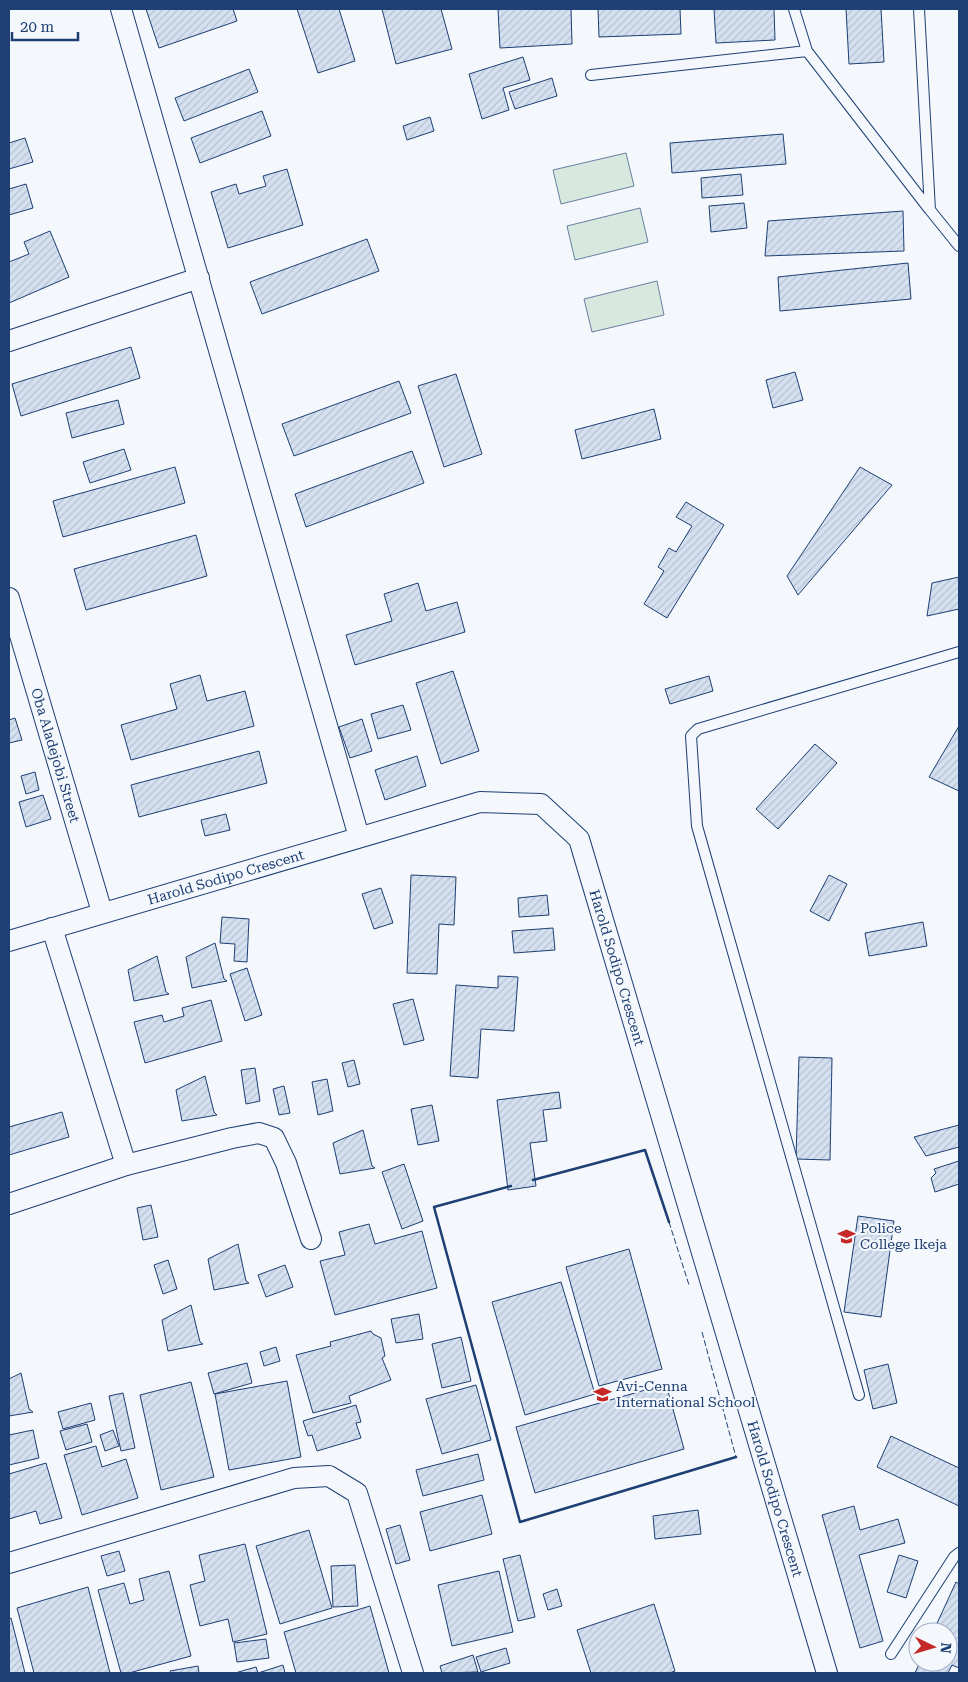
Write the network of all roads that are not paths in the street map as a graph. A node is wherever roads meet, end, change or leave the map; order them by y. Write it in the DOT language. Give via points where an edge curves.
graph roads {
  1 [pos="121,9"];
  2 [pos="794,9"];
  3 [pos="919,9"];
  4 [pos="807,51"];
  5 [pos="591,74"];
  6 [pos="930,210"];
  7 [pos="959,246"];
  8 [pos="199,278"];
  9 [pos="9,341"];
  10 [pos="9,598"];
  11 [pos="959,652"];
  12 [pos="359,837"];
  13 [pos="102,912"];
  14 [pos="52,928"];
  15 [pos="9,941"];
  16 [pos="126,1165"];
  17 [pos="9,1204"];
  18 [pos="311,1239"];
  19 [pos="859,1395"];
  20 [pos="959,1553"];
  21 [pos="9,1563"];
  22 [pos="890,1654"];
  23 [pos="414,1673"];
  24 [pos="827,1673"];
  1 -- 8 [label="street"];
  2 -- 4 [label="lane"];
  3 -- 6 [label="lane"];
  4 -- 5 [label="lane"];
  4 -- 6 [label="lane"];
  6 -- 7 [label="lane"];
  8 -- 9 [label="street"];
  8 -- 12 [label="street"];
  10 -- 13 [label="street, Oba Aladejobi Street"];
  11 -- 19 [label="lane" via="698,728 691,736 697,826"];
  12 -- 13 [label="street, Harold Sodipo Crescent"];
  12 -- 24 [label="street, Harold Sodipo Crescent" via="480,802 541,804 579,838"];
  13 -- 14 [label="street, Harold Sodipo Crescent"];
  14 -- 15 [label="street, Harold Sodipo Crescent"];
  14 -- 16 [label="street"];
  16 -- 17 [label="street"];
  16 -- 18 [label="street" via="232,1138 260,1133 274,1138 286,1163"];
  20 -- 22 [label="lane"];
  21 -- 23 [label="street" via="294,1478 329,1476 357,1493"];
}
